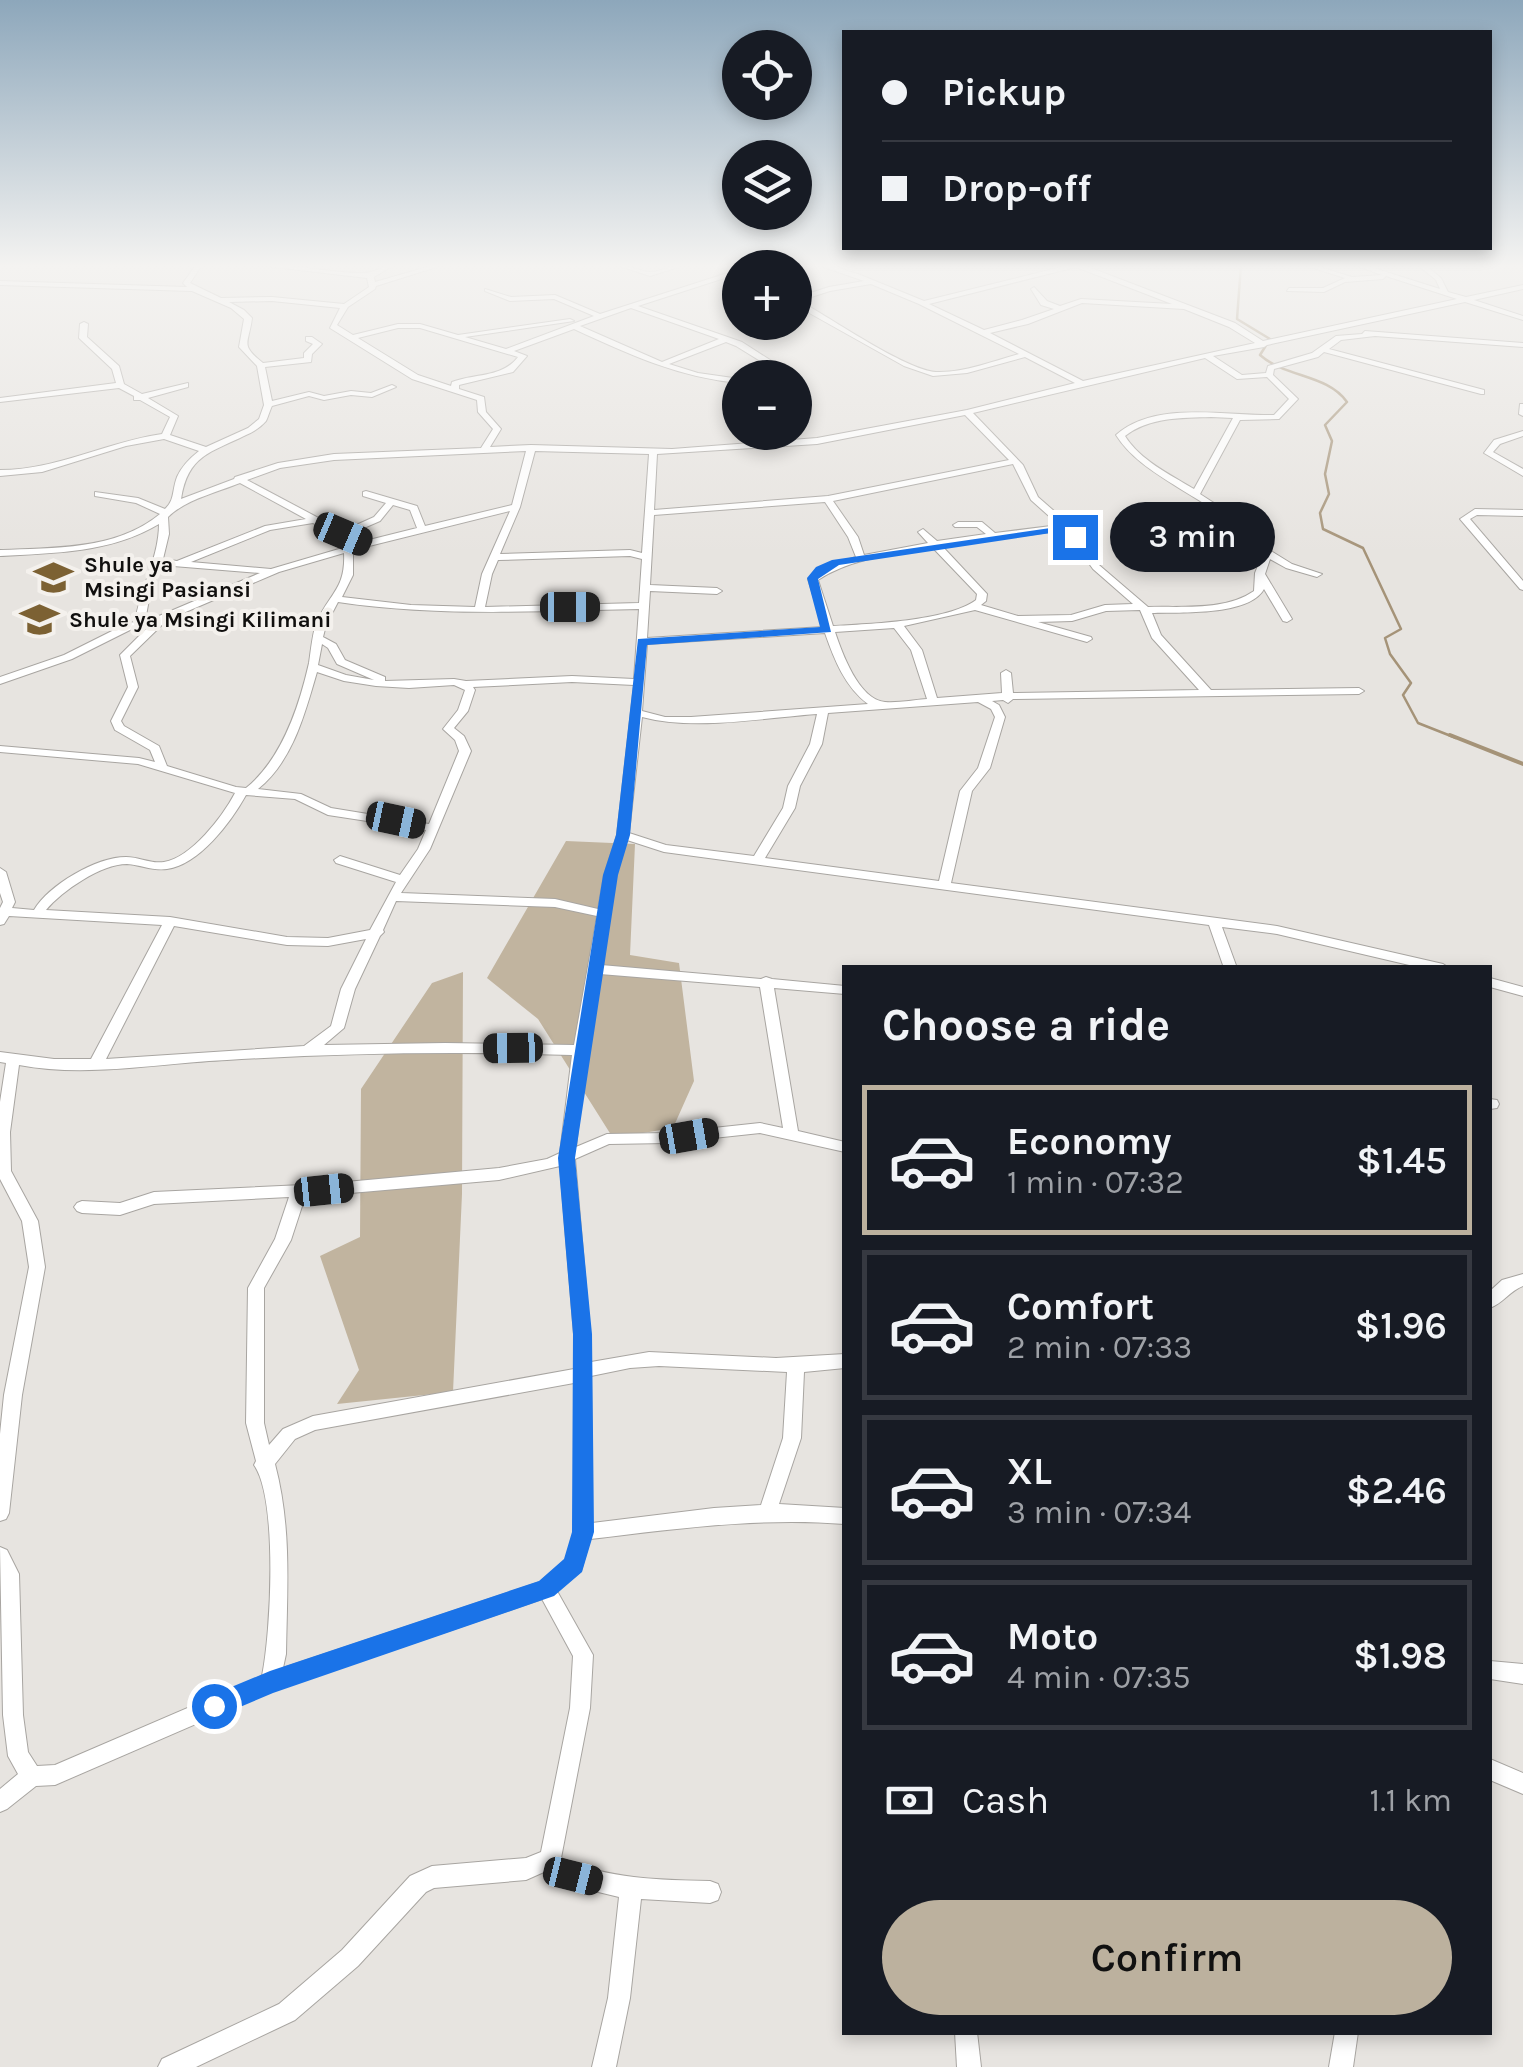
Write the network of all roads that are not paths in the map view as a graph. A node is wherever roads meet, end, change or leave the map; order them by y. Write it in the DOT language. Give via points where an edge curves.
graph roads {
  1 [pos="109,361"];
  2 [pos="255,361"];
  3 [pos="294,361"];
  4 [pos="391,361"];
  5 [pos="521,361"];
  6 [pos="654,361"];
  7 [pos="667,361"];
  8 [pos="900,361"];
  9 [pos="997,361"];
  10 [pos="1038,361"];
  11 [pos="1181,361"];
  12 [pos="1216,361"];
  13 [pos="1293,361"];
  14 [pos="1368,361"];
  15 [pos="660,364"];
  16 [pos="260,365"];
  17 [pos="1272,369"];
  18 [pos="722,380"];
  19 [pos="1080,383"];
  20 [pos="120,385"];
  21 [pos="185,386"];
  22 [pos="392,386"];
  23 [pos="455,390"];
  24 [pos="1481,392"];
  25 [pos="137,398"];
  26 [pos="0,400"];
  27 [pos="268,404"];
  28 [pos="1523,406"];
  29 [pos="966,412"];
  30 [pos="1523,414"];
  31 [pos="1239,416"];
  32 [pos="1523,433"];
  33 [pos="164,436"];
  34 [pos="812,442"];
  35 [pos="531,448"];
  36 [pos="204,449"];
  37 [pos="484,450"];
  38 [pos="722,450"];
  39 [pos="653,452"];
  40 [pos="1012,462"];
  41 [pos="0,473"];
  42 [pos="1523,473"];
  43 [pos="238,479"];
  44 [pos="98,494"];
  45 [pos="366,494"];
  46 [pos="1196,494"];
  47 [pos="828,499"];
  48 [pos="390,502"];
  49 [pos="176,504"];
  50 [pos="516,507"];
  51 [pos="649,513"];
  52 [pos="1523,514"];
  53 [pos="166,516"];
  54 [pos="310,521"];
  55 [pos="958,526"];
  56 [pos="1067,527"];
  57 [pos="422,530"];
  58 [pos="923,532"];
  59 [pos="343,534"];
  60 [pos="993,536"];
  61 [pos="364,544"];
  62 [pos="938,547"];
  63 [pos="348,548"];
  64 [pos="1268,552"];
  65 [pos="0,553"];
  66 [pos="860,556"];
  67 [pos="495,557"];
  68 [pos="648,558"];
  69 [pos="160,562"];
  70 [pos="177,564"];
  71 [pos="276,570"];
  72 [pos="1260,573"];
  73 [pos="1317,574"];
  74 [pos="1523,587"];
  75 [pos="717,591"];
  76 [pos="645,597"];
  77 [pos="334,599"];
  78 [pos="976,606"];
  79 [pos="480,608"];
  80 [pos="1144,608"];
  81 [pos="1287,619"];
  82 [pos="1018,620"];
  83 [pos="140,623"];
  84 [pos="156,623"];
  85 [pos="896,624"];
  86 [pos="827,630"];
  87 [pos="318,638"];
  88 [pos="1087,639"];
  89 [pos="642,641"];
  90 [pos="313,666"];
  91 [pos="1006,674"];
  92 [pos="0,681"];
  93 [pos="639,682"];
  94 [pos="466,684"];
  95 [pos="392,685"];
  96 [pos="1206,691"];
  97 [pos="1359,692"];
  98 [pos="1011,696"];
  99 [pos="981,698"];
  100 [pos="933,703"];
  101 [pos="880,706"];
  102 [pos="823,709"];
  103 [pos="998,712"];
  104 [pos="637,713"];
  105 [pos="0,749"];
  106 [pos="162,767"];
  107 [pos="244,792"];
  108 [pos="434,828"];
  109 [pos="623,835"];
  110 [pos="340,860"];
  111 [pos="757,861"];
  112 [pos="0,872"];
  113 [pos="403,880"];
  114 [pos="944,885"];
  115 [pos="392,897"];
  116 [pos="38,914"];
  117 [pos="604,914"];
  118 [pos="2,917"];
  119 [pos="170,921"];
  120 [pos="1214,922"];
  121 [pos="378,932"];
  122 [pos="1230,965"];
  123 [pos="1431,965"];
  124 [pos="596,969"];
  125 [pos="766,981"];
  126 [pos="1492,983"];
  127 [pos="842,990"];
  128 [pos="1523,992"];
  129 [pos="580,1050"];
  130 [pos="306,1052"];
  131 [pos="7,1058"];
  132 [pos="97,1062"];
  133 [pos="791,1132"];
  134 [pos="842,1146"];
  135 [pos="566,1158"];
  136 [pos="1,1171"];
  137 [pos="299,1191"];
  138 [pos="82,1206"];
  139 [pos="1523,1280"];
  140 [pos="1492,1299"];
  141 [pos="842,1361"];
  142 [pos="796,1368"];
  143 [pos="583,1372"];
  144 [pos="263,1464"];
  145 [pos="0,1513"];
  146 [pos="767,1513"];
  147 [pos="842,1516"];
  148 [pos="583,1532"];
  149 [pos="0,1556"];
  150 [pos="546,1589"];
  151 [pos="1492,1670"];
  152 [pos="1523,1674"];
  153 [pos="270,1682"];
  154 [pos="1492,1770"];
  155 [pos="32,1776"];
  156 [pos="1523,1784"];
  157 [pos="0,1802"];
  158 [pos="546,1863"];
  159 [pos="631,1889"];
  160 [pos="710,1892"];
  161 [pos="966,2035"];
  162 [pos="1347,2035"];
  163 [pos="170,2067"];
  164 [pos="604,2067"];
  165 [pos="969,2067"];
  166 [pos="1341,2067"];
  1 -- 20 [label="street"];
  2 -- 16 [label="street"];
  3 -- 16 [label="street"];
  4 -- 23 [label="street"];
  5 -- 23 [label="street" via="489,378 461,380"];
  6 -- 15 [label="street"];
  7 -- 15 [label="street"];
  8 -- 9 [label="street" via="941,374"];
  10 -- 19 [label="street"];
  11 -- 19 [label="street"];
  12 -- 17 [label="street" via="1240,377"];
  13 -- 17 [label="street"];
  14 -- 24 [label="street"];
  15 -- 18 [label="street"];
  16 -- 27 [label="street"];
  17 -- 31 [label="street" via="1294,399 1276,417"];
  19 -- 29 [label="street"];
  20 -- 25 [label="street"];
  20 -- 26 [label="street"];
  21 -- 25 [label="street"];
  22 -- 27 [label="street" via="372,395 310,394"];
  23 -- 37 [label="street" via="481,399 496,426"];
  25 -- 33 [label="street" via="174,416"];
  27 -- 36 [label="street" via="243,435"];
  28 -- 30 [label="street"];
  29 -- 34 [label="street"];
  29 -- 40 [label="street"];
  31 -- 46 [label="street"];
  31 -- 46 [label="street" via="1179,416 1120,435 1125,446"];
  32 -- 42 [label="street" via="1497,442 1488,454"];
  33 -- 36 [label="street"];
  33 -- 41 [label="street" via="34,473"];
  35 -- 37 [label="street"];
  35 -- 39 [label="street"];
  35 -- 50 [label="street"];
  36 -- 49 [label="street" via="180,475"];
  37 -- 43 [label="street" via="298,461"];
  38 -- 39 [label="street"];
  39 -- 51 [label="street"];
  40 -- 47 [label="street"];
  40 -- 56 [label="street" via="1034,498"];
  43 -- 49 [label="street"];
  43 -- 54 [label="street"];
  44 -- 53 [label="street" via="138,501"];
  45 -- 48 [label="street"];
  46 -- 64 [label="street" via="1249,528"];
  47 -- 51 [label="street"];
  47 -- 66 [label="street"];
  48 -- 57 [label="street" via="414,508"];
  48 -- 59 [label="street" via="377,519"];
  49 -- 53 [label="street"];
  50 -- 57 [label="street"];
  50 -- 67 [label="street"];
  51 -- 68 [label="street"];
  52 -- 74 [label="street" via="1475,512 1465,520"];
  53 -- 65 [label="street" via="150,528 94,544"];
  53 -- 69 [label="street"];
  54 -- 59 [label="street"];
  54 -- 70 [label="street" via="268,528"];
  55 -- 60 [label="street" via="978,523"];
  56 -- 60 [label="street"];
  56 -- 80 [label="street" via="1096,566"];
  57 -- 61 [label="street"];
  58 -- 62 [label="street"];
  59 -- 61 [label="street"];
  60 -- 62 [label="street"];
  61 -- 63 [label="street"];
  62 -- 66 [label="street"];
  62 -- 78 [label="street" via="982,594"];
  63 -- 71 [label="street"];
  63 -- 77 [label="street" via="352,574"];
  64 -- 72 [label="street"];
  64 -- 73 [label="street"];
  66 -- 86 [label="street" via="813,578"];
  67 -- 68 [label="street"];
  67 -- 79 [label="street"];
  68 -- 76 [label="street"];
  69 -- 70 [label="street"];
  69 -- 83 [label="street" via="145,588"];
  70 -- 71 [label="street"];
  71 -- 84 [label="street"];
  72 -- 80 [label="street" via="1259,592 1242,602"];
  72 -- 81 [label="street"];
  75 -- 76 [label="street"];
  76 -- 79 [label="street"];
  76 -- 89 [label="street"];
  77 -- 79 [label="street"];
  77 -- 87 [label="street"];
  78 -- 82 [label="street"];
  78 -- 85 [label="street"];
  80 -- 82 [label="street"];
  80 -- 96 [label="street" via="1156,636"];
  82 -- 88 [label="street"];
  83 -- 84 [label="street"];
  83 -- 92 [label="street"];
  84 -- 106 [label="street" via="125,655 133,687 116,720 155,748"];
  85 -- 86 [label="street"];
  85 -- 100 [label="street" via="922,659"];
  86 -- 89 [label="street"];
  86 -- 101 [label="street" via="860,693"];
  87 -- 90 [label="street"];
  87 -- 95 [label="street" via="340,662"];
  89 -- 93 [label="street"];
  90 -- 95 [label="street"];
  90 -- 107 [label="street" via="286,742 266,776"];
  91 -- 98 [label="street"];
  93 -- 94 [label="street"];
  93 -- 104 [label="street"];
  94 -- 95 [label="street"];
  94 -- 108 [label="street" via="468,701 448,729 465,751"];
  96 -- 97 [label="street"];
  96 -- 98 [label="street"];
  98 -- 99 [label="street"];
  98 -- 103 [label="street"];
  99 -- 100 [label="street"];
  99 -- 103 [label="street"];
  100 -- 101 [label="street"];
  101 -- 102 [label="street"];
  102 -- 104 [label="street" via="691,720"];
  102 -- 111 [label="street" via="790,808"];
  103 -- 114 [label="street" via="984,768 966,791"];
  104 -- 109 [label="street"];
  105 -- 106 [label="street" via="105,755"];
  106 -- 107 [label="street"];
  107 -- 108 [label="street" via="297,796 328,811"];
  107 -- 116 [label="street" via="178,862 117,861 51,894"];
  108 -- 113 [label="street"];
  109 -- 111 [label="street"];
  109 -- 117 [label="street"];
  110 -- 113 [label="street"];
  111 -- 114 [label="street"];
  112 -- 118 [label="street" via="8,890"];
  113 -- 115 [label="street"];
  114 -- 120 [label="street"];
  115 -- 117 [label="street" via="555,904"];
  115 -- 121 [label="street"];
  116 -- 118 [label="street"];
  116 -- 119 [label="street"];
  117 -- 124 [label="street"];
  119 -- 121 [label="street" via="288,941"];
  119 -- 132 [label="street"];
  120 -- 122 [label="street"];
  120 -- 123 [label="street"];
  121 -- 130 [label="street" via="336,1028"];
  124 -- 125 [label="street"];
  124 -- 129 [label="street"];
  125 -- 127 [label="street"];
  125 -- 133 [label="street"];
  126 -- 128 [label="street"];
  129 -- 130 [label="street"];
  129 -- 135 [label="street"];
  130 -- 132 [label="street"];
  131 -- 132 [label="street"];
  131 -- 136 [label="street"];
  133 -- 134 [label="street"];
  133 -- 135 [label="street" via="607,1138"];
  135 -- 137 [label="street" via="499,1174"];
  135 -- 143 [label="street"];
  136 -- 145 [label="street" via="30,1221 37,1267"];
  137 -- 138 [label="street" via="154,1198 120,1209"];
  137 -- 144 [label="street" via="283,1240 256,1288 255,1423"];
  139 -- 140 [label="street"];
  141 -- 142 [label="street"];
  142 -- 143 [label="street" via="658,1359"];
  142 -- 146 [label="street" via="792,1438"];
  143 -- 144 [label="street" via="313,1422 289,1434"];
  143 -- 148 [label="street"];
  144 -- 153 [label="street" via="275,1500 279,1548"];
  146 -- 147 [label="street"];
  146 -- 148 [label="street"];
  148 -- 150 [label="street" via="574,1565"];
  149 -- 155 [label="street" via="10,1574 18,1756"];
  150 -- 153 [label="street"];
  150 -- 158 [label="street" via="583,1655 580,1708"];
  151 -- 152 [label="street"];
  153 -- 155 [label="street" via="54,1775"];
  154 -- 156 [label="street"];
  155 -- 157 [label="street"];
  158 -- 159 [label="street"];
  158 -- 163 [label="street" via="432,1876 287,2012"];
  159 -- 160 [label="street"];
  159 -- 164 [label="street"];
  161 -- 165 [label="street"];
  162 -- 166 [label="street"];
}
